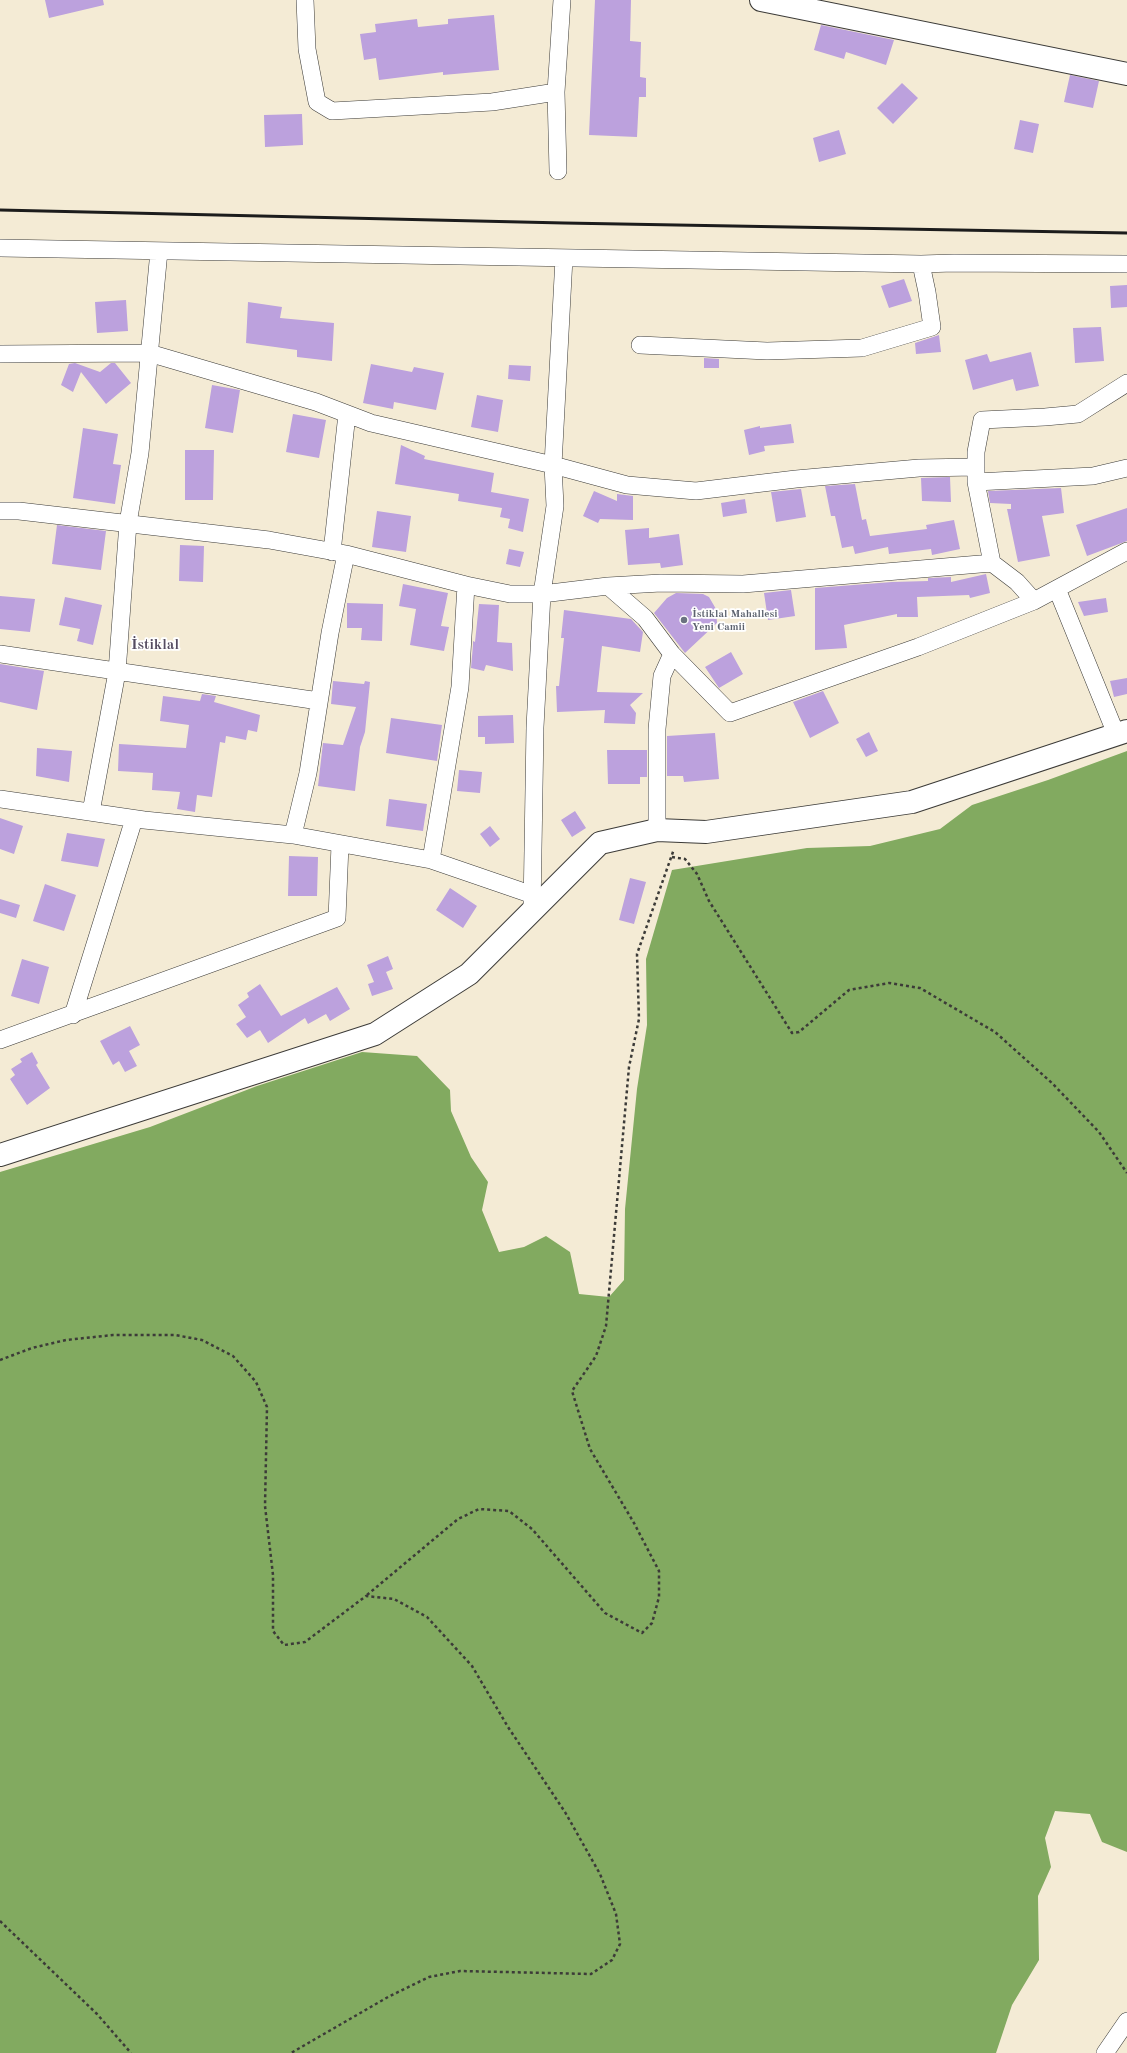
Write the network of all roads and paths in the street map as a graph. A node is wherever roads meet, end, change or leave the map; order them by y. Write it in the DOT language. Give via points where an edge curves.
graph roads {
  1 [pos="305,0"];
  2 [pos="562,0"];
  3 [pos="761,0"];
  4 [pos="1127,74"];
  5 [pos="556,92"];
  6 [pos="558,171"];
  7 [pos="0,248"];
  8 [pos="159,251"];
  9 [pos="564,258"];
  10 [pos="921,264"];
  11 [pos="1127,264"];
  12 [pos="640,345"];
  13 [pos="149,353"];
  14 [pos="0,354"];
  15 [pos="1127,383"];
  16 [pos="347,414"];
  17 [pos="553,465"];
  18 [pos="1127,468"];
  19 [pos="976,474"];
  20 [pos="0,511"];
  21 [pos="128,523"];
  22 [pos="1127,551"];
  23 [pos="339,553"];
  24 [pos="992,563"];
  25 [pos="466,585"];
  26 [pos="608,586"];
  27 [pos="1057,589"];
  28 [pos="542,594"];
  29 [pos="1034,601"];
  30 [pos="0,654"];
  31 [pos="672,654"];
  32 [pos="117,672"];
  33 [pos="319,701"];
  34 [pos="1122,733"];
  35 [pos="0,799"];
  36 [pos="91,812"];
  37 [pos="134,819"];
  38 [pos="657,830"];
  39 [pos="680,830"];
  40 [pos="293,835"];
  41 [pos="340,845"];
  42 [pos="671,857"];
  43 [pos="431,860"];
  44 [pos="532,903"];
  45 [pos="73,1015"];
  46 [pos="0,1040"];
  47 [pos="0,1155"];
  48 [pos="1127,1173"];
  49 [pos="0,1360"];
  50 [pos="366,1596"];
  51 [pos="0,1921"];
  52 [pos="1127,2021"];
  53 [pos="131,2053"];
  54 [pos="291,2053"];
  55 [pos="1105,2053"];
  1 -- 5 [label="street" via="307,49 317,102 332,111 492,102"];
  2 -- 5 [label="street"];
  3 -- 4 [label="street"];
  5 -- 6 [label="street"];
  7 -- 8 [label="street"];
  8 -- 9 [label="street"];
  8 -- 13 [label="street"];
  9 -- 10 [label="street"];
  9 -- 17 [label="street"];
  10 -- 11 [label="street"];
  10 -- 12 [label="street" via="928,292 932,327 862,348 767,352"];
  13 -- 14 [label="street"];
  13 -- 16 [label="street" via="316,402"];
  13 -- 21 [label="street" via="140,453"];
  15 -- 19 [label="street" via="1078,414 982,420 976,452"];
  16 -- 17 [label="street" via="371,423"];
  16 -- 23 [label="street"];
  17 -- 19 [label="street" via="627,485 696,491 919,468"];
  17 -- 28 [label="street" via="555,506"];
  18 -- 19 [label="street" via="1093,476"];
  19 -- 24 [label="street"];
  20 -- 21 [label="street"];
  21 -- 23 [label="street" via="269,540"];
  21 -- 32 [label="street"];
  22 -- 27 [label="street"];
  23 -- 25 [label="street"];
  23 -- 33 [label="street"];
  24 -- 26 [label="street" via="743,584 661,583"];
  24 -- 29 [label="street" via="1017,582"];
  25 -- 28 [label="street" via="510,594"];
  25 -- 43 [label="street" via="460,687"];
  26 -- 28 [label="street"];
  26 -- 31 [label="street" via="645,618"];
  27 -- 29 [label="street"];
  27 -- 34 [label="street"];
  28 -- 44 [label="street" via="535,727"];
  29 -- 31 [label="street" via="918,647 730,713"];
  30 -- 32 [label="street"];
  31 -- 38 [label="street" via="662,676 658,721"];
  32 -- 33 [label="street"];
  32 -- 36 [label="street"];
  33 -- 40 [label="street" via="308,773"];
  34 -- 39 [label="street" via="912,802 706,832"];
  35 -- 36 [label="street"];
  36 -- 37 [label="street"];
  37 -- 40 [label="street"];
  37 -- 45 [label="street"];
  38 -- 39 [label="street"];
  38 -- 44 [label="street" via="600,843"];
  39 -- 42 [label="path"];
  40 -- 41 [label="street"];
  41 -- 43 [label="street"];
  41 -- 45 [label="street" via="337,918"];
  42 -- 48 [label="path" via="684,859 697,874 709,901 792,1033 799,1032 849,990 889,983 920,988 995,1032 1052,1082 1099,1132"];
  42 -- 50 [label="path" via="637,954 639,1019 629,1067 606,1326 596,1356 572,1391 590,1449 659,1571 659,1596 652,1623 642,1633 605,1613 532,1529 509,1510 479,1509 458,1519"];
  43 -- 44 [label="street"];
  44 -- 47 [label="street" via="469,974 376,1034"];
  45 -- 46 [label="street"];
  49 -- 50 [label="path" via="32,1348 66,1340 113,1335 176,1335 202,1340 233,1356 256,1382 267,1407 266,1506 273,1575 273,1631 284,1645 306,1642"];
  50 -- 54 [label="path" via="394,1599 428,1617 472,1666 508,1727 565,1812 600,1874 616,1914 620,1944 612,1960 591,1974 460,1971 429,1977 388,1997"];
  51 -- 53 [label="path" via="97,2014"];
  52 -- 55 [label="street"];
}
